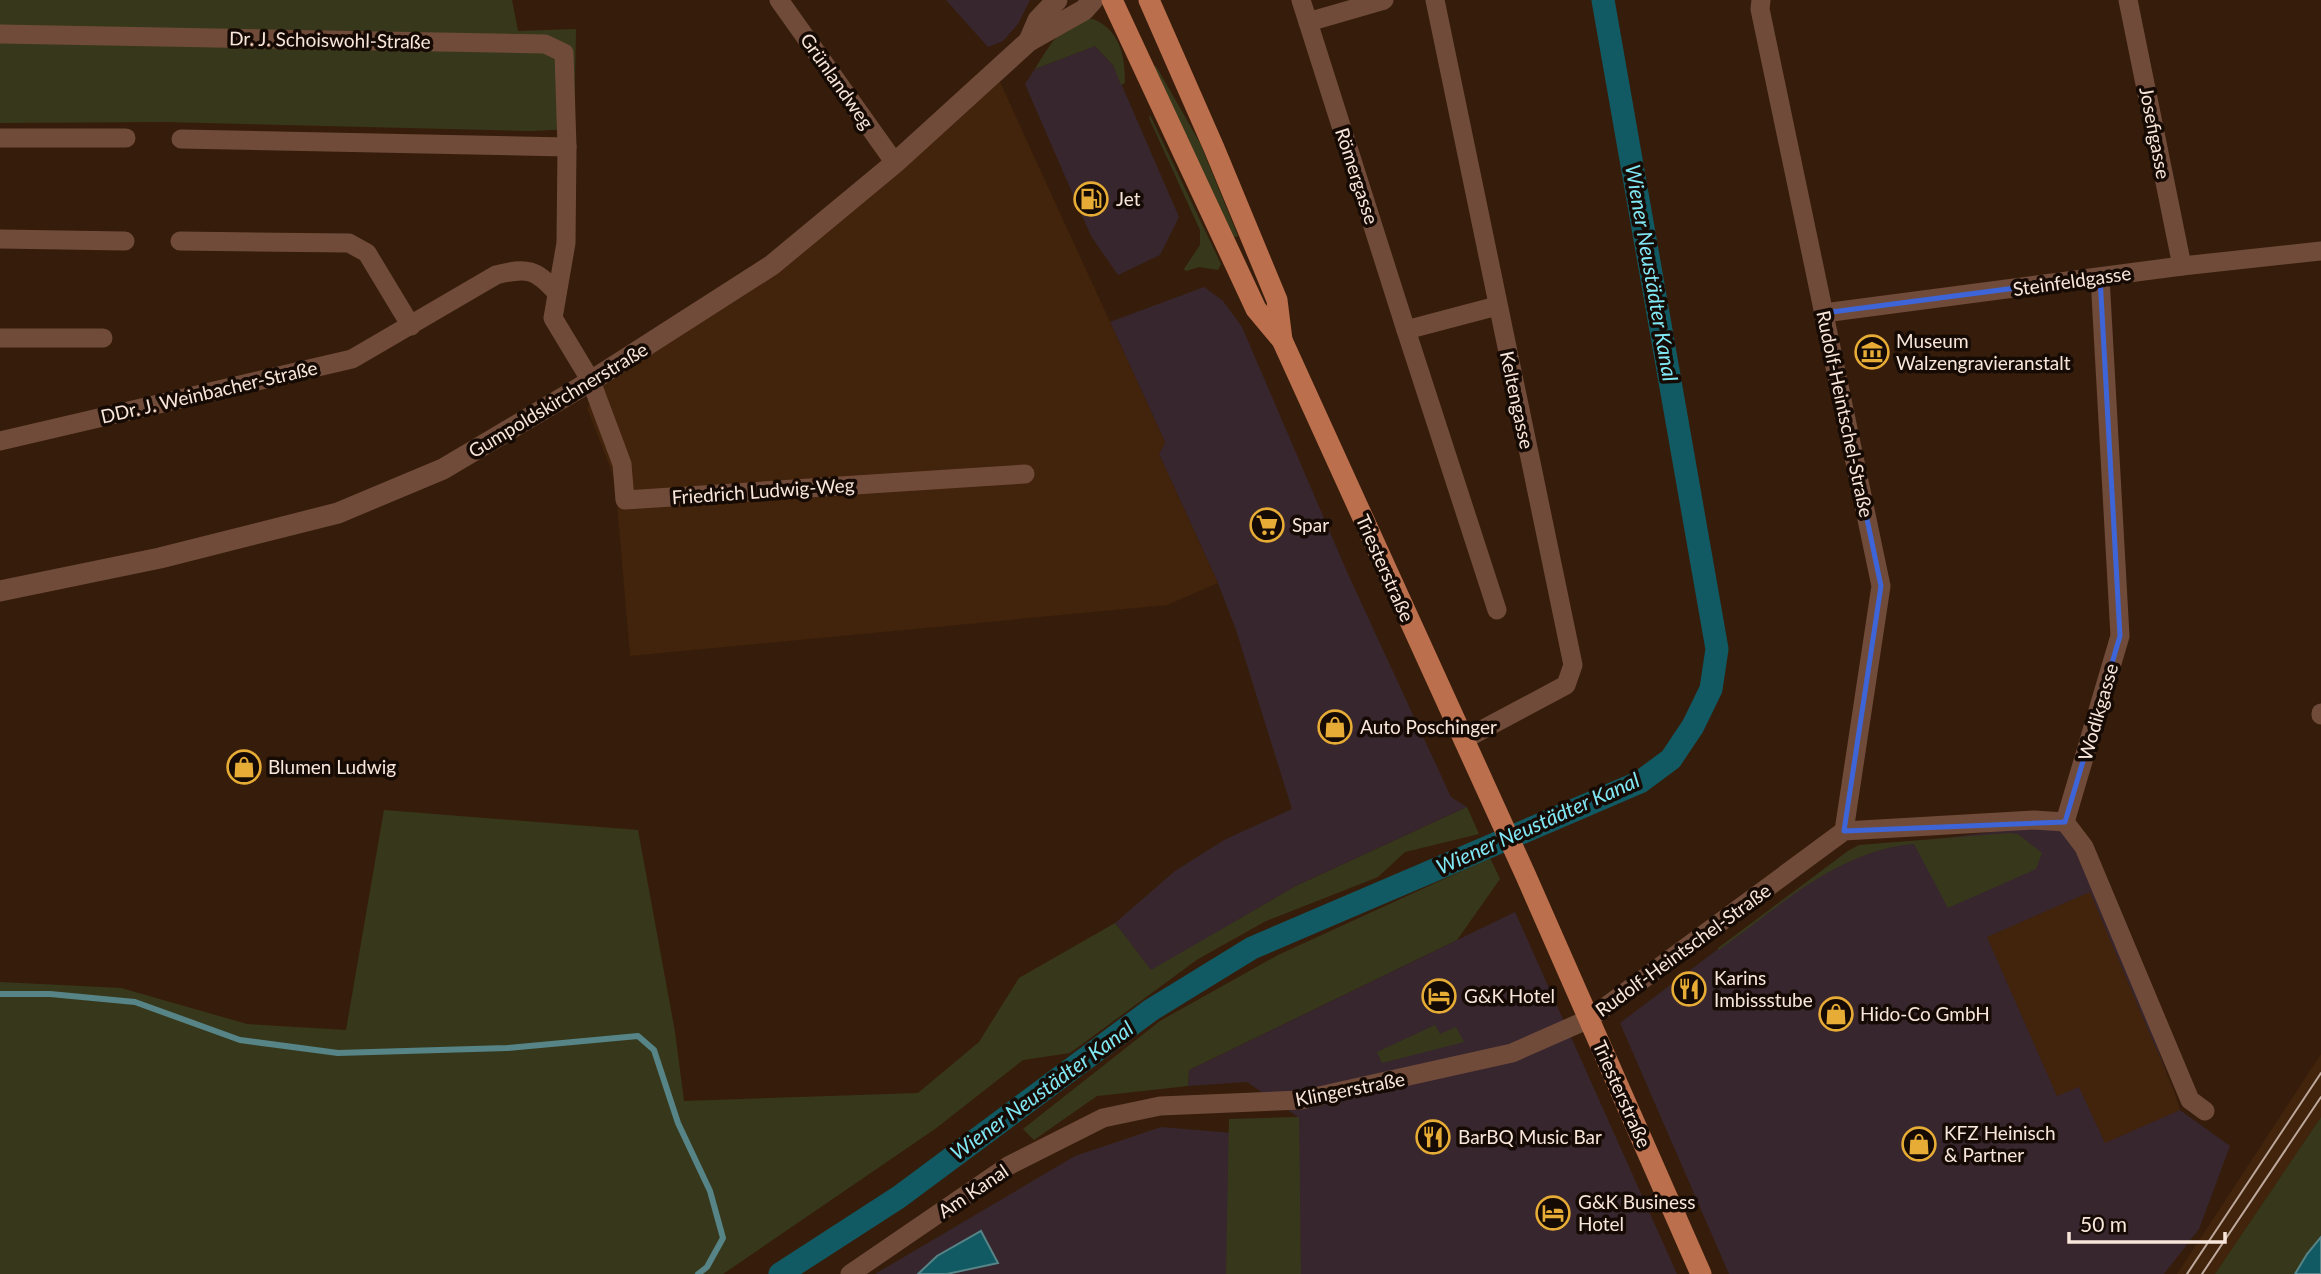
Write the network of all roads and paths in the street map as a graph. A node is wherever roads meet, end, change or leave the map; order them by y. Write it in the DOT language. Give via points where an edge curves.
graph roads {
  1 [pos="779,0"];
  2 [pos="1057,0"];
  3 [pos="1093,0"];
  4 [pos="1112,0"];
  5 [pos="1149,0"];
  6 [pos="1301,0"];
  7 [pos="1384,0"];
  8 [pos="1434,0"];
  9 [pos="1761,0"];
  10 [pos="2128,0"];
  11 [pos="1308,22"];
  12 [pos="0,34"];
  13 [pos="1029,41"];
  14 [pos="0,138"];
  15 [pos="126,138"];
  16 [pos="181,139"];
  17 [pos="567,147"];
  18 [pos="895,163"];
  19 [pos="0,239"];
  20 [pos="125,241"];
  21 [pos="180,241"];
  22 [pos="2321,251"];
  23 [pos="2182,266"];
  24 [pos="2100,277"];
  25 [pos="557,292"];
  26 [pos="1497,306"];
  27 [pos="1824,313"];
  28 [pos="411,326"];
  29 [pos="1406,330"];
  30 [pos="0,338"];
  31 [pos="103,338"];
  32 [pos="1282,340"];
  33 [pos="591,382"];
  34 [pos="0,442"];
  35 [pos="1025,474"];
  36 [pos="0,591"];
  37 [pos="1497,610"];
  38 [pos="1463,740"];
  39 [pos="2065,822"];
  40 [pos="1844,831"];
  41 [pos="1589,1020"];
  42 [pos="2205,1111"];
  43 [pos="1102,1118"];
  44 [pos="850,1274"];
  45 [pos="1701,1274"];
  1 -- 18 [label="street, Grünlandweg"];
  2 -- 13 [label="street, Gumpoldskirchnerstraße" via="1038,20"];
  3 -- 13 [label="street, Gumpoldskirchnerstraße" via="1084,10"];
  4 -- 32 [label="main road, Triesterstraße" via="1256,309"];
  5 -- 32 [label="main road, Triesterstraße" via="1277,300"];
  6 -- 11 [label="street, Römergasse"];
  7 -- 11 [label="street"];
  8 -- 26 [label="street, Keltengasse"];
  9 -- 27 [label="street, Rudolf-Heintschel-Straße"];
  10 -- 23 [label="street, Josefigasse"];
  11 -- 29 [label="street, Römergasse"];
  12 -- 17 [label="street, Dr. J. Schoiswohl-Straße" via="544,44 564,53"];
  13 -- 18 [label="street, Gumpoldskirchnerstraße"];
  14 -- 15 [label="street"];
  16 -- 17 [label="street"];
  17 -- 25 [label="street, Dr. J. Schoiswohl-Straße" via="566,243"];
  18 -- 33 [label="street, Gumpoldskirchnerstraße" via="772,265"];
  19 -- 20 [label="street"];
  21 -- 28 [label="street" via="349,243 367,253"];
  22 -- 23 [label="street, Steinfeldgasse"];
  23 -- 24 [label="street, Steinfeldgasse"];
  24 -- 27 [label="street, Steinfeldgasse"];
  24 -- 39 [label="street, Wodikgasse" via="2120,636"];
  25 -- 28 [label="street, DDr. J. Weinbacher-Straße" via="534,271 516,270 496,275"];
  25 -- 33 [label="street, Dr. J. Schoiswohl-Straße" via="553,318"];
  26 -- 29 [label="street"];
  26 -- 38 [label="street, Keltengasse" via="1573,665 1566,685"];
  27 -- 40 [label="street, Rudolf-Heintschel-Straße" via="1881,586"];
  28 -- 34 [label="street, DDr. J. Weinbacher-Straße" via="352,359"];
  29 -- 37 [label="street, Römergasse"];
  30 -- 31 [label="street"];
  32 -- 38 [label="main road, Triesterstraße"];
  33 -- 35 [label="street, Friedrich Ludwig-Weg" via="622,464 625,500"];
  33 -- 36 [label="street, Gumpoldskirchnerstraße" via="443,469 338,513 160,558"];
  38 -- 41 [label="main road, Triesterstraße"];
  39 -- 40 [label="street"];
  39 -- 42 [label="street" via="2084,847 2190,1100"];
  40 -- 41 [label="street, Rudolf-Heintschel-Straße"];
  41 -- 43 [label="street, Klingerstraße" via="1512,1053 1301,1100 1160,1106"];
  41 -- 45 [label="main road, Triesterstraße"];
  43 -- 44 [label="street, Am Kanal" via="1009,1166"];
}
